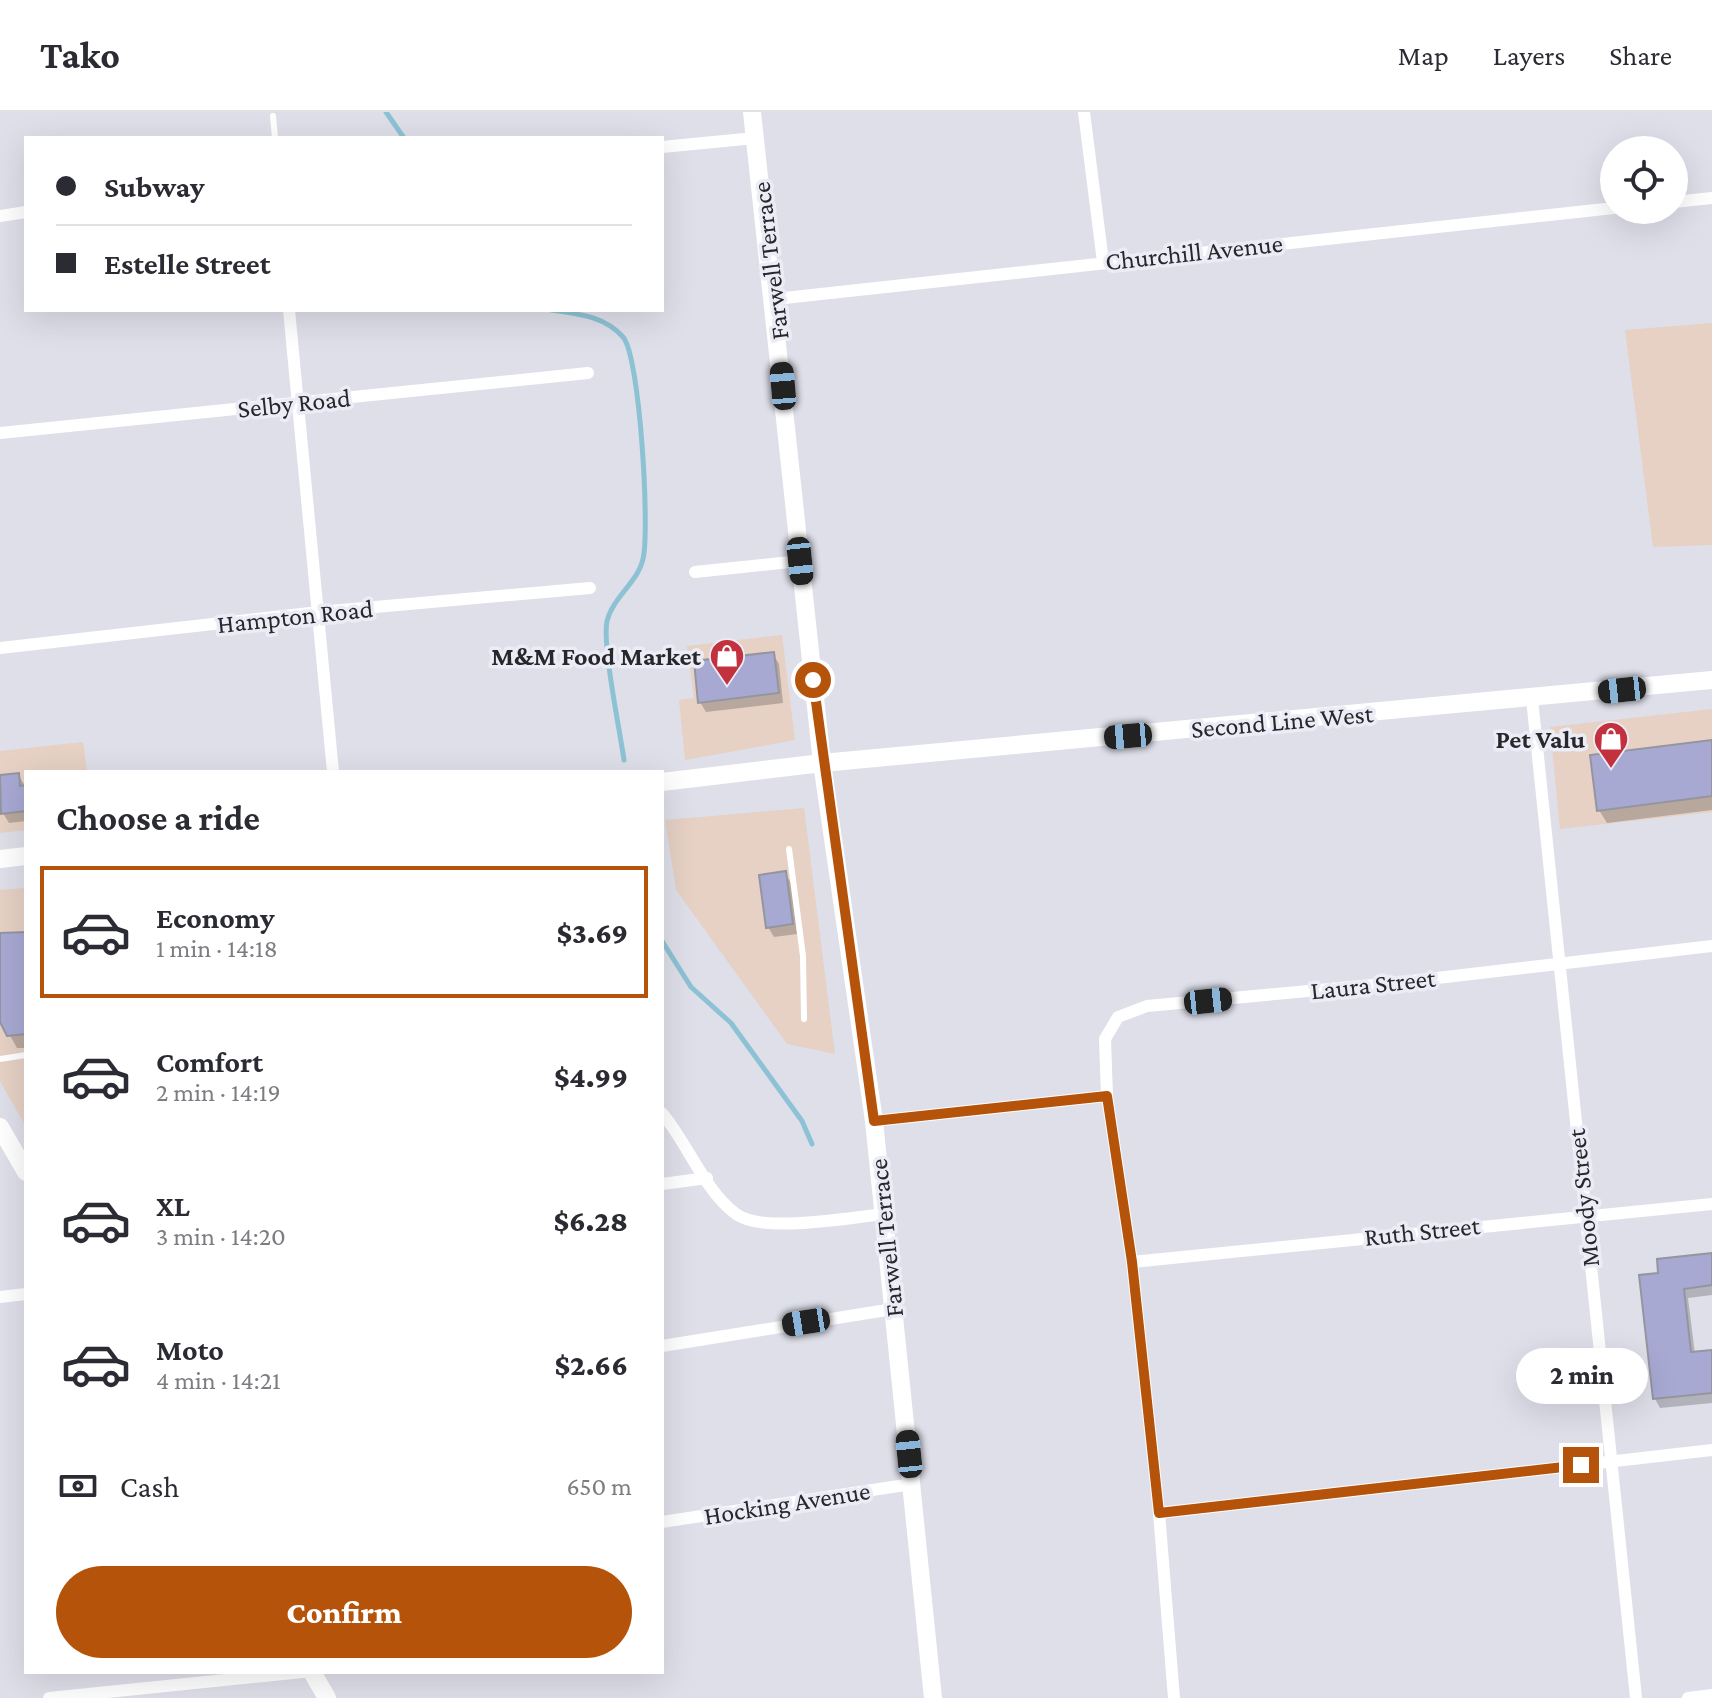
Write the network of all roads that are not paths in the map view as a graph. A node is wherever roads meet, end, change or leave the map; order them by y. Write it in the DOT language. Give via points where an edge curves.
graph roads {
  1 [pos="752,112"];
  2 [pos="1084,112"];
  3 [pos="273,116"];
  4 [pos="275,136"];
  5 [pos="755,138"];
  6 [pos="664,147"];
  7 [pos="1712,198"];
  8 [pos="1688,201"];
  9 [pos="1600,209"];
  10 [pos="24,212"];
  11 [pos="0,216"];
  12 [pos="1103,262"];
  13 [pos="775,299"];
  14 [pos="289,312"];
  15 [pos="588,373"];
  16 [pos="295,403"];
  17 [pos="0,433"];
  18 [pos="800,561"];
  19 [pos="695,572"];
  20 [pos="590,588"];
  21 [pos="319,612"];
  22 [pos="0,648"];
  23 [pos="1712,680"];
  24 [pos="1532,699"];
  25 [pos="822,763"];
  26 [pos="333,770"];
  27 [pos="664,782"];
  28 [pos="789,849"];
  29 [pos="24,856"];
  30 [pos="0,859"];
  31 [pos="1712,946"];
  32 [pos="1559,962"];
  33 [pos="804,1019"];
  34 [pos="24,1055"];
  35 [pos="0,1059"];
  36 [pos="1107,1096"];
  37 [pos="664,1116"];
  38 [pos="874,1121"];
  39 [pos="0,1127"];
  40 [pos="24,1169"];
  41 [pos="707,1178"];
  42 [pos="664,1184"];
  43 [pos="1712,1204"];
  44 [pos="885,1214"];
  45 [pos="1585,1214"];
  46 [pos="1132,1262"];
  47 [pos="24,1294"];
  48 [pos="0,1297"];
  49 [pos="893,1309"];
  50 [pos="664,1346"];
  51 [pos="1712,1450"];
  52 [pos="1611,1461"];
  53 [pos="912,1484"];
  54 [pos="1159,1513"];
  55 [pos="664,1522"];
  56 [pos="283,1674"];
  57 [pos="313,1674"];
  58 [pos="1712,1695"];
  59 [pos="49,1698"];
  60 [pos="327,1698"];
  61 [pos="933,1698"];
  62 [pos="1174,1698"];
  63 [pos="1636,1698"];
  64 [pos="1688,1698"];
  1 -- 5 [label="street, Farwell Terrace"];
  2 -- 12 [label="street"];
  3 -- 4 [label="lane"];
  5 -- 6 [label="street"];
  5 -- 13 [label="street, Farwell Terrace"];
  7 -- 8 [label="street"];
  9 -- 12 [label="street, Churchill Avenue"];
  10 -- 11 [label="street"];
  12 -- 13 [label="street, Churchill Avenue"];
  13 -- 18 [label="street, Farwell Terrace"];
  14 -- 16 [label="street"];
  15 -- 16 [label="street, Selby Road"];
  16 -- 17 [label="street, Selby Road"];
  16 -- 21 [label="street"];
  18 -- 19 [label="street"];
  18 -- 25 [label="street, Farwell Terrace"];
  20 -- 21 [label="street, Hampton Road"];
  21 -- 22 [label="street, Hampton Road"];
  21 -- 26 [label="street"];
  23 -- 24 [label="street, Second Line West"];
  24 -- 25 [label="street, Second Line West"];
  24 -- 32 [label="street, Moody Street"];
  25 -- 27 [label="street, Second Line West"];
  25 -- 38 [label="street, Farwell Terrace"];
  28 -- 33 [label="lane" via="803,956"];
  29 -- 30 [label="street"];
  31 -- 32 [label="street, Laura Street"];
  32 -- 36 [label="street, Laura Street" via="1147,1006 1118,1017 1105,1039"];
  32 -- 45 [label="street, Moody Street"];
  34 -- 35 [label="lane"];
  36 -- 38 [label="street"];
  36 -- 46 [label="street, Laura Street"];
  37 -- 41 [label="street"];
  38 -- 44 [label="street, Farwell Terrace"];
  39 -- 40 [label="street"];
  41 -- 42 [label="street"];
  41 -- 44 [label="street" via="744,1219 768,1223"];
  43 -- 45 [label="street, Ruth Street"];
  44 -- 49 [label="street, Farwell Terrace"];
  45 -- 46 [label="street, Ruth Street"];
  45 -- 52 [label="street, Moody Street"];
  46 -- 54 [label="street, Laura Street"];
  47 -- 48 [label="street"];
  49 -- 50 [label="street"];
  49 -- 53 [label="street, Farwell Terrace"];
  51 -- 52 [label="street"];
  52 -- 54 [label="street"];
  52 -- 63 [label="street, Moody Street"];
  53 -- 55 [label="street, Hocking Avenue"];
  53 -- 61 [label="street, Farwell Terrace"];
  54 -- 62 [label="street, Laura Street"];
  56 -- 59 [label="street"];
  57 -- 60 [label="street"];
  58 -- 64 [label="street"];
}
